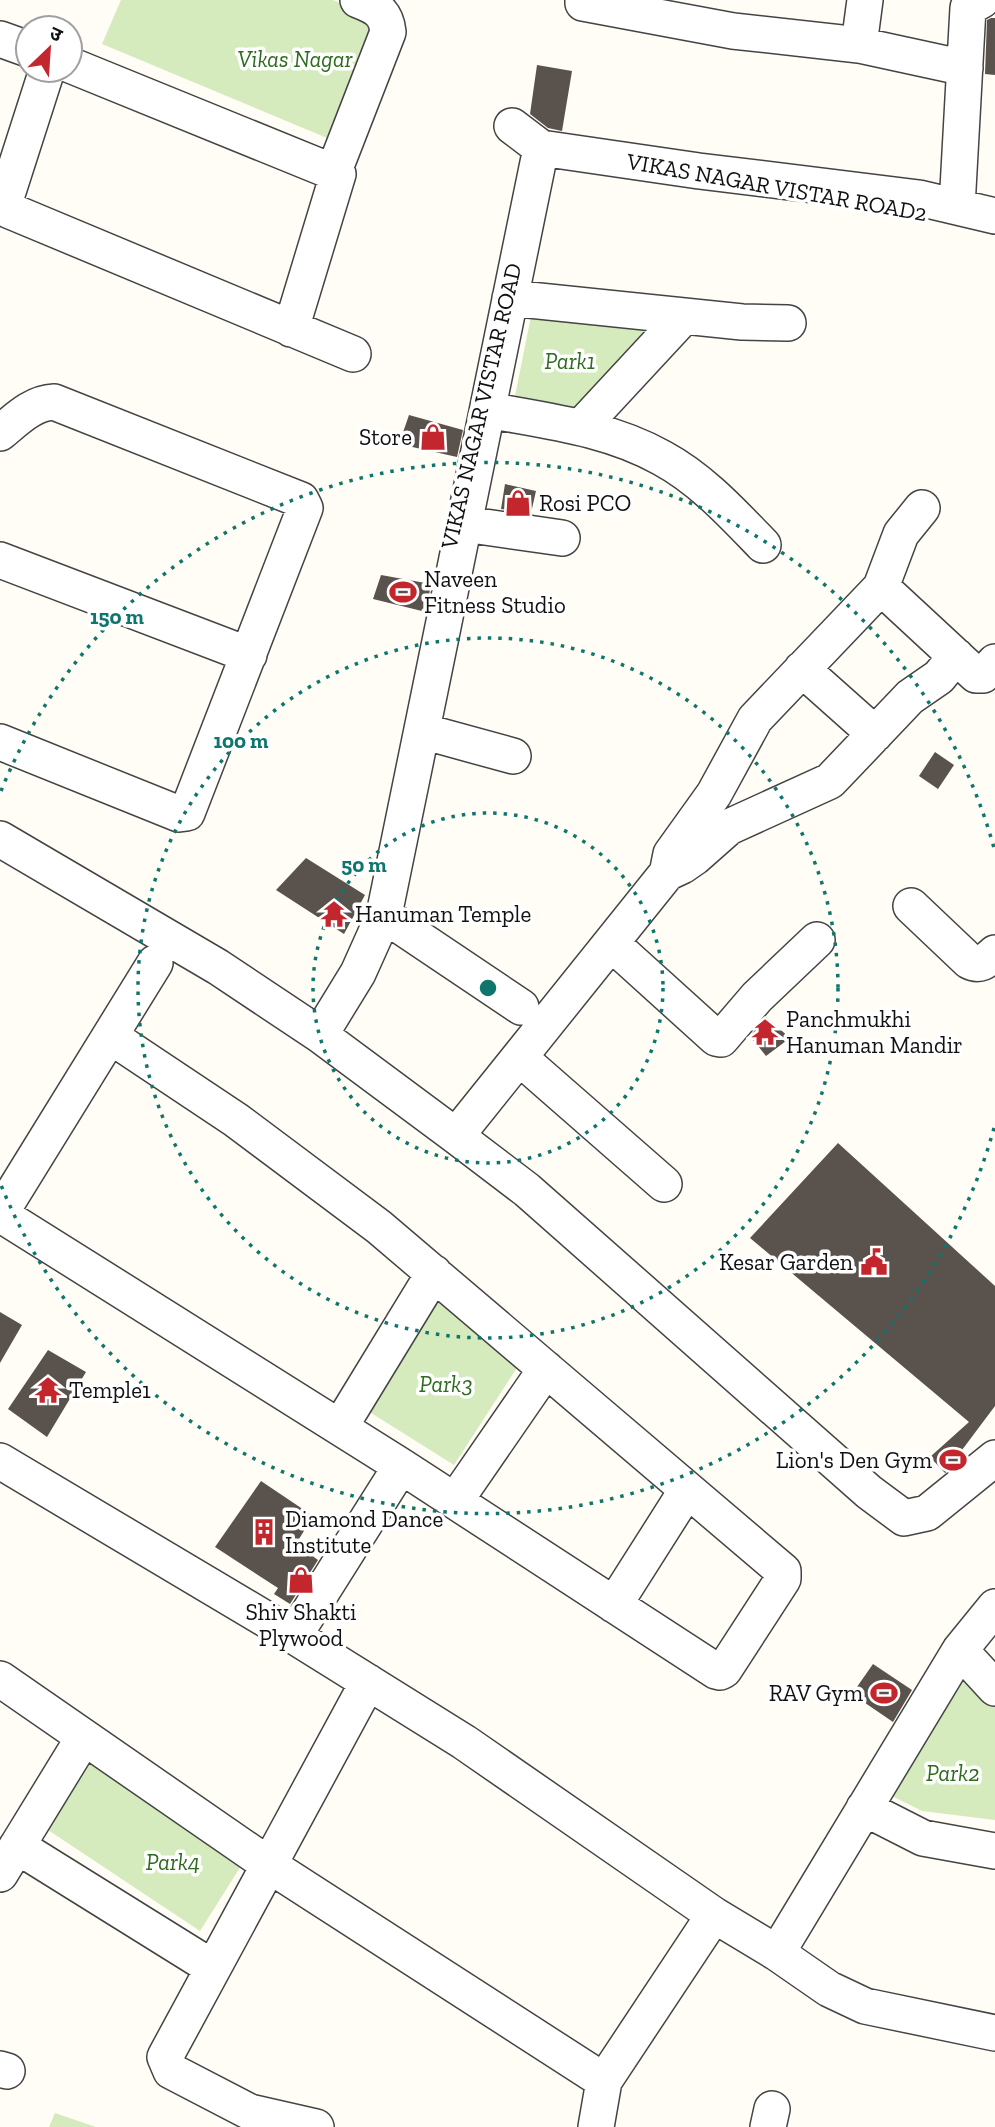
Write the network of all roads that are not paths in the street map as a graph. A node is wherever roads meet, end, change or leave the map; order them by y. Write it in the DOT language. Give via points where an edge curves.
graph roads {
  1 [pos="358,0"];
  2 [pos="583,0"];
  3 [pos="865,0"];
  4 [pos="982,0"];
  5 [pos="736,15"];
  6 [pos="859,45"];
  7 [pos="965,68"];
  8 [pos="84,71"];
  9 [pos="43,84"];
  10 [pos="512,126"];
  11 [pos="550,149"];
  12 [pos="334,171"];
  13 [pos="957,207"];
  14 [pos="995,216"];
  15 [pos="995,224"];
  16 [pos="510,299"];
  17 [pos="684,316"];
  18 [pos="788,323"];
  19 [pos="291,329"];
  20 [pos="352,354"];
  21 [pos="488,410"];
  22 [pos="581,427"];
  23 [pos="0,433"];
  24 [pos="922,508"];
  25 [pos="464,524"];
  26 [pos="562,538"];
  27 [pos="763,545"];
  28 [pos="0,560"];
  29 [pos="881,587"];
  30 [pos="249,655"];
  31 [pos="956,656"];
  32 [pos="995,662"];
  33 [pos="802,669"];
  34 [pos="422,731"];
  35 [pos="875,734"];
  36 [pos="0,742"];
  37 [pos="513,756"];
  38 [pos="0,839"];
  39 [pos="667,873"];
  40 [pos="911,906"];
  41 [pos="384,915"];
  42 [pos="817,940"];
  43 [pos="611,943"];
  44 [pos="995,953"];
  45 [pos="155,963"];
  46 [pos="346,991"];
  47 [pos="521,1007"];
  48 [pos="320,1035"];
  49 [pos="110,1037"];
  50 [pos="520,1058"];
  51 [pos="456,1136"];
  52 [pos="664,1184"];
  53 [pos="0,1214"];
  54 [pos="434,1273"];
  55 [pos="545,1369"];
  56 [pos="340,1427"];
  57 [pos="995,1458"];
  58 [pos="0,1461"];
  59 [pos="401,1466"];
  60 [pos="687,1490"];
  61 [pos="455,1501"];
  62 [pos="614,1605"];
  63 [pos="995,1607"];
  64 [pos="294,1636"];
  65 [pos="960,1650"];
  66 [pos="0,1679"];
  67 [pos="368,1682"];
  68 [pos="995,1688"];
  69 [pos="84,1737"];
  70 [pos="864,1808"];
  71 [pos="995,1851"];
  72 [pos="9,1860"];
  73 [pos="269,1865"];
  74 [pos="714,1915"];
  75 [pos="776,1952"];
  76 [pos="213,1968"];
  77 [pos="995,2034"];
  78 [pos="604,2081"];
  79 [pos="316,2127"];
  80 [pos="596,2127"];
  1 -- 12 [label="street" via="381,11 388,32"];
  2 -- 5 [label="street"];
  3 -- 6 [label="street"];
  4 -- 7 [label="street" via="968,8"];
  5 -- 6 [label="street"];
  6 -- 7 [label="street"];
  7 -- 13 [label="street"];
  8 -- 12 [label="street"];
  9 -- 19 [label="street" via="5,207"];
  10 -- 11 [label="street"];
  11 -- 13 [label="street" via="919,198"];
  11 -- 15 [label="street, VIKAS NAGAR VISTAR ROAD2"];
  11 -- 16 [label="street"];
  11 -- 46 [label="street, VIKAS NAGAR VISTAR ROAD"];
  12 -- 19 [label="street" via="339,178"];
  13 -- 14 [label="street"];
  16 -- 17 [label="street"];
  16 -- 21 [label="street"];
  17 -- 18 [label="street"];
  17 -- 22 [label="street"];
  19 -- 20 [label="street"];
  21 -- 22 [label="street"];
  21 -- 25 [label="street"];
  22 -- 27 [label="street" via="663,458 696,481"];
  23 -- 30 [label="street" via="27,411 54,402 301,500 305,508"];
  24 -- 29 [label="street" via="901,534"];
  25 -- 26 [label="street"];
  25 -- 34 [label="street"];
  28 -- 30 [label="street"];
  29 -- 31 [label="street"];
  29 -- 33 [label="street"];
  30 -- 36 [label="street" via="189,810 183,815"];
  31 -- 32 [label="street" via="979,676"];
  31 -- 35 [label="street"];
  33 -- 35 [label="street"];
  33 -- 39 [label="street" via="755,719 714,794 671,854"];
  34 -- 37 [label="street"];
  34 -- 41 [label="street"];
  35 -- 39 [label="street" via="830,781 729,827 688,862"];
  38 -- 48 [label="street" via="218,967"];
  39 -- 43 [label="street"];
  40 -- 44 [label="street" via="969,961 982,964"];
  41 -- 46 [label="street"];
  41 -- 47 [label="street"];
  42 -- 43 [label="street" via="721,1040"];
  43 -- 50 [label="street"];
  45 -- 49 [label="street"];
  46 -- 48 [label="street"];
  48 -- 51 [label="street"];
  49 -- 53 [label="street"];
  49 -- 54 [label="street" via="302,1168"];
  50 -- 51 [label="street"];
  50 -- 52 [label="street"];
  51 -- 57 [label="street" via="527,1190 904,1518 927,1513"];
  53 -- 56 [label="street"];
  54 -- 55 [label="street"];
  54 -- 56 [label="street"];
  55 -- 60 [label="street"];
  55 -- 61 [label="street"];
  56 -- 59 [label="street"];
  58 -- 64 [label="street"];
  59 -- 61 [label="street"];
  59 -- 64 [label="street"];
  60 -- 62 [label="street"];
  60 -- 62 [label="street" via="783,1571 783,1579 720,1672"];
  61 -- 62 [label="street"];
  63 -- 65 [label="street"];
  64 -- 67 [label="street"];
  65 -- 68 [label="street"];
  65 -- 70 [label="street"];
  66 -- 69 [label="street"];
  67 -- 73 [label="street"];
  67 -- 74 [label="street" via="464,1742"];
  69 -- 72 [label="street"];
  69 -- 73 [label="street"];
  70 -- 71 [label="street" via="923,1838"];
  70 -- 75 [label="street"];
  72 -- 76 [label="street"];
  73 -- 76 [label="street"];
  73 -- 78 [label="street"];
  74 -- 75 [label="street"];
  74 -- 78 [label="street"];
  75 -- 77 [label="street" via="829,1989 865,2006"];
  76 -- 79 [label="street" via="165,2057 166,2064 171,2071 250,2112"];
  78 -- 80 [label="street"];
}
